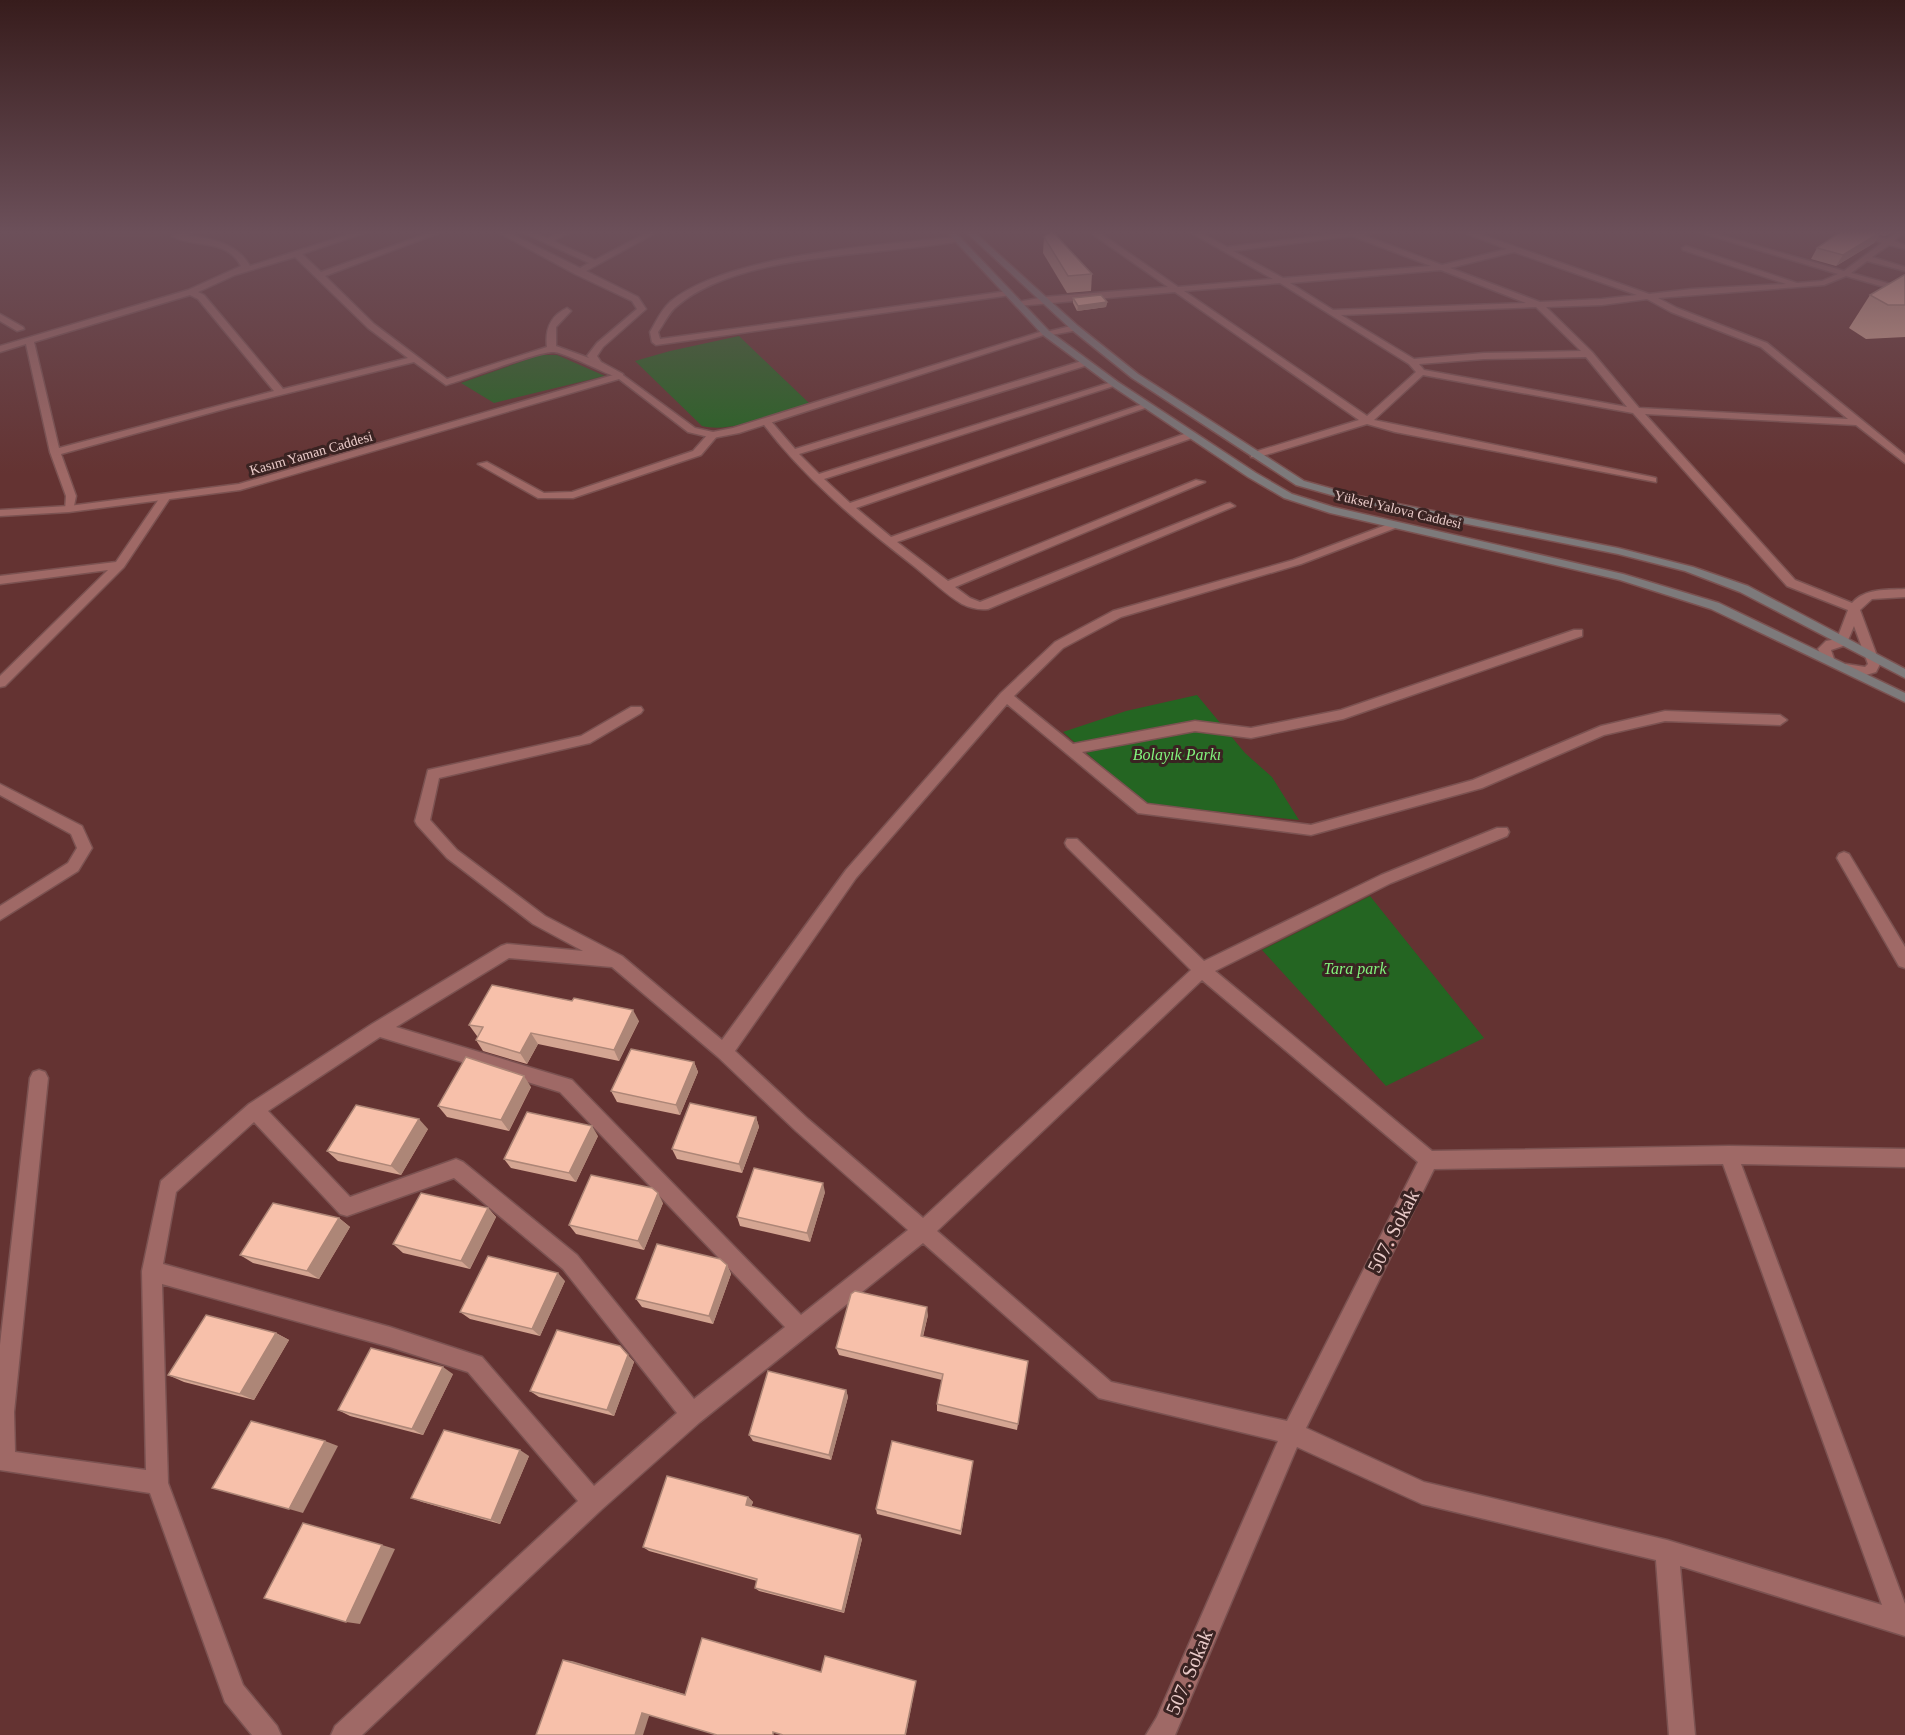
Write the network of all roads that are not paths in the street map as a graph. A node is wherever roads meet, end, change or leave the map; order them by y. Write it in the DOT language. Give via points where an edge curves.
graph roads {
  1 [pos="124,312"];
  2 [pos="213,312"];
  3 [pos="357,312"];
  4 [pos="566,312"];
  5 [pos="639,312"];
  6 [pos="667,312"];
  7 [pos="867,312"];
  8 [pos="1028,312"];
  9 [pos="1057,312"];
  10 [pos="1209,312"];
  11 [pos="1356,312"];
  12 [pos="1546,312"];
  13 [pos="1679,312"];
  14 [pos="1332,313"];
  15 [pos="0,317"];
  16 [pos="1075,328"];
  17 [pos="20,329"];
  18 [pos="1046,333"];
  19 [pos="29,340"];
  20 [pos="552,348"];
  21 [pos="0,349"];
  22 [pos="1589,354"];
  23 [pos="415,359"];
  24 [pos="1412,362"];
  25 [pos="1085,363"];
  26 [pos="598,364"];
  27 [pos="1421,372"];
  28 [pos="620,376"];
  29 [pos="1115,384"];
  30 [pos="281,393"];
  31 [pos="1146,406"];
  32 [pos="1636,411"];
  33 [pos="766,421"];
  34 [pos="1368,421"];
  35 [pos="1859,422"];
  36 [pos="713,435"];
  37 [pos="1191,435"];
  38 [pos="55,452"];
  39 [pos="790,453"];
  40 [pos="1255,455"];
  41 [pos="1905,460"];
  42 [pos="483,464"];
  43 [pos="816,478"];
  44 [pos="1652,480"];
  45 [pos="1200,482"];
  46 [pos="165,498"];
  47 [pos="1230,506"];
  48 [pos="849,507"];
  49 [pos="69,509"];
  50 [pos="0,513"];
  51 [pos="1395,525"];
  52 [pos="889,541"];
  53 [pos="120,565"];
  54 [pos="0,580"];
  55 [pos="946,586"];
  56 [pos="1905,593"];
  57 [pos="1853,608"];
  58 [pos="1578,633"];
  59 [pos="1842,642"];
  60 [pos="1872,657"];
  61 [pos="1828,659"];
  62 [pos="1846,668"];
  63 [pos="1905,674"];
  64 [pos="1,681"];
  65 [pos="1006,696"];
  66 [pos="1905,698"];
  67 [pos="636,710"];
  68 [pos="1780,720"];
  69 [pos="1071,749"];
  70 [pos="0,789"];
  71 [pos="1502,832"];
  72 [pos="1072,843"];
  73 [pos="1844,858"];
  74 [pos="0,914"];
  75 [pos="616,961"];
  76 [pos="1905,961"];
  77 [pos="1202,970"];
  78 [pos="378,1029"];
  79 [pos="724,1052"];
  80 [pos="39,1078"];
  81 [pos="255,1110"];
  82 [pos="1729,1155"];
  83 [pos="1905,1158"];
  84 [pos="1429,1160"];
  85 [pos="924,1230"];
  86 [pos="152,1271"];
  87 [pos="800,1328"];
  88 [pos="692,1414"];
  89 [pos="1292,1433"];
  90 [pos="157,1483"];
  91 [pos="592,1502"];
  92 [pos="1667,1551"];
  93 [pos="1903,1623"];
  94 [pos="268,1735"];
  95 [pos="344,1735"];
  96 [pos="1159,1735"];
  97 [pos="1682,1735"];
  1 -- 19 [label="street"];
  2 -- 30 [label="street"];
  3 -- 23 [label="street"];
  4 -- 20 [label="street" via="553,321"];
  5 -- 26 [label="street" via="600,345 592,356"];
  6 -- 7 [label="street" via="654,332 656,342"];
  8 -- 18 [label="main road, Yüksel Yalova Caddesi"];
  9 -- 16 [label="main road, Yüksel Yalova Caddesi"];
  10 -- 34 [label="street"];
  11 -- 14 [label="street"];
  12 -- 22 [label="street"];
  13 -- 35 [label="street" via="1764,345"];
  14 -- 24 [label="street"];
  15 -- 17 [label="street"];
  16 -- 18 [label="street"];
  16 -- 40 [label="main road, Yüksel Yalova Caddesi" via="1135,376"];
  18 -- 25 [label="main road, Yüksel Yalova Caddesi"];
  18 -- 33 [label="street"];
  19 -- 21 [label="street"];
  19 -- 38 [label="street"];
  20 -- 23 [label="street" via="446,382"];
  20 -- 26 [label="street"];
  22 -- 24 [label="street"];
  22 -- 32 [label="street"];
  23 -- 30 [label="street"];
  24 -- 27 [label="street"];
  25 -- 29 [label="main road, Yüksel Yalova Caddesi"];
  25 -- 39 [label="street"];
  26 -- 28 [label="street"];
  27 -- 32 [label="street"];
  27 -- 34 [label="street"];
  28 -- 36 [label="street" via="692,430"];
  28 -- 46 [label="street, Kasım Yaman Caddesi" via="240,487"];
  29 -- 31 [label="main road, Yüksel Yalova Caddesi"];
  29 -- 43 [label="street"];
  30 -- 38 [label="street"];
  31 -- 37 [label="main road, Yüksel Yalova Caddesi"];
  31 -- 48 [label="street"];
  32 -- 35 [label="street"];
  32 -- 57 [label="street" via="1791,583"];
  33 -- 36 [label="street"];
  33 -- 39 [label="street"];
  34 -- 40 [label="street"];
  34 -- 44 [label="street"];
  35 -- 41 [label="street"];
  36 -- 42 [label="street" via="697,453 573,495 542,496"];
  37 -- 51 [label="main road, Yüksel Yalova Caddesi" via="1288,496"];
  37 -- 52 [label="street"];
  38 -- 49 [label="street" via="71,496"];
  39 -- 43 [label="street"];
  40 -- 59 [label="main road, Yüksel Yalova Caddesi" via="1300,483 1356,499 1618,551 1689,569 1744,589"];
  43 -- 48 [label="street"];
  45 -- 55 [label="street"];
  46 -- 49 [label="street, Kasım Yaman Caddesi"];
  46 -- 53 [label="street"];
  47 -- 55 [label="street" via="988,605 966,601"];
  48 -- 52 [label="street"];
  49 -- 50 [label="street, Kasım Yaman Caddesi"];
  51 -- 61 [label="main road, Yüksel Yalova Caddesi" via="1623,577 1695,599"];
  51 -- 65 [label="street" via="1297,562 1117,614 1059,645"];
  52 -- 55 [label="street"];
  53 -- 54 [label="street"];
  53 -- 64 [label="street"];
  56 -- 57 [label="street" via="1872,593"];
  57 -- 59 [label="street"];
  57 -- 60 [label="street"];
  58 -- 69 [label="street" via="1343,714 1251,733 1195,726"];
  59 -- 60 [label="main road, Yüksel Yalova Caddesi"];
  59 -- 61 [label="street" via="1824,649"];
  60 -- 62 [label="street" via="1872,669"];
  60 -- 63 [label="main road, Yüksel Yalova Caddesi"];
  61 -- 62 [label="main road, Yüksel Yalova Caddesi"];
  62 -- 66 [label="main road, Yüksel Yalova Caddesi"];
  65 -- 69 [label="street"];
  65 -- 79 [label="street" via="851,874"];
  67 -- 75 [label="street" via="585,741 433,774 422,821 452,854 540,920"];
  68 -- 69 [label="street" via="1665,716 1601,731 1477,784 1311,830 1143,809"];
  70 -- 74 [label="street" via="77,830 85,848 73,867"];
  71 -- 77 [label="street" via="1386,879"];
  72 -- 77 [label="street"];
  73 -- 76 [label="street"];
  75 -- 78 [label="street" via="507,951"];
  75 -- 79 [label="street"];
  77 -- 84 [label="street"];
  77 -- 85 [label="street"];
  78 -- 81 [label="street"];
  78 -- 87 [label="street" via="566,1086"];
  79 -- 85 [label="street"];
  80 -- 90 [label="street" via="3,1412 4,1461"];
  81 -- 86 [label="street" via="168,1188"];
  81 -- 88 [label="street" via="347,1207 456,1168 570,1262"];
  82 -- 83 [label="street"];
  82 -- 84 [label="street"];
  82 -- 93 [label="street"];
  84 -- 89 [label="street, 507. Sokak"];
  85 -- 87 [label="street"];
  85 -- 89 [label="street" via="1106,1391"];
  86 -- 90 [label="street"];
  86 -- 91 [label="street" via="475,1364"];
  87 -- 88 [label="street"];
  88 -- 91 [label="street"];
  89 -- 92 [label="street" via="1422,1493"];
  89 -- 96 [label="street, 507. Sokak"];
  90 -- 94 [label="street" via="234,1693"];
  91 -- 95 [label="street"];
  92 -- 93 [label="street"];
  92 -- 97 [label="street"];
}
